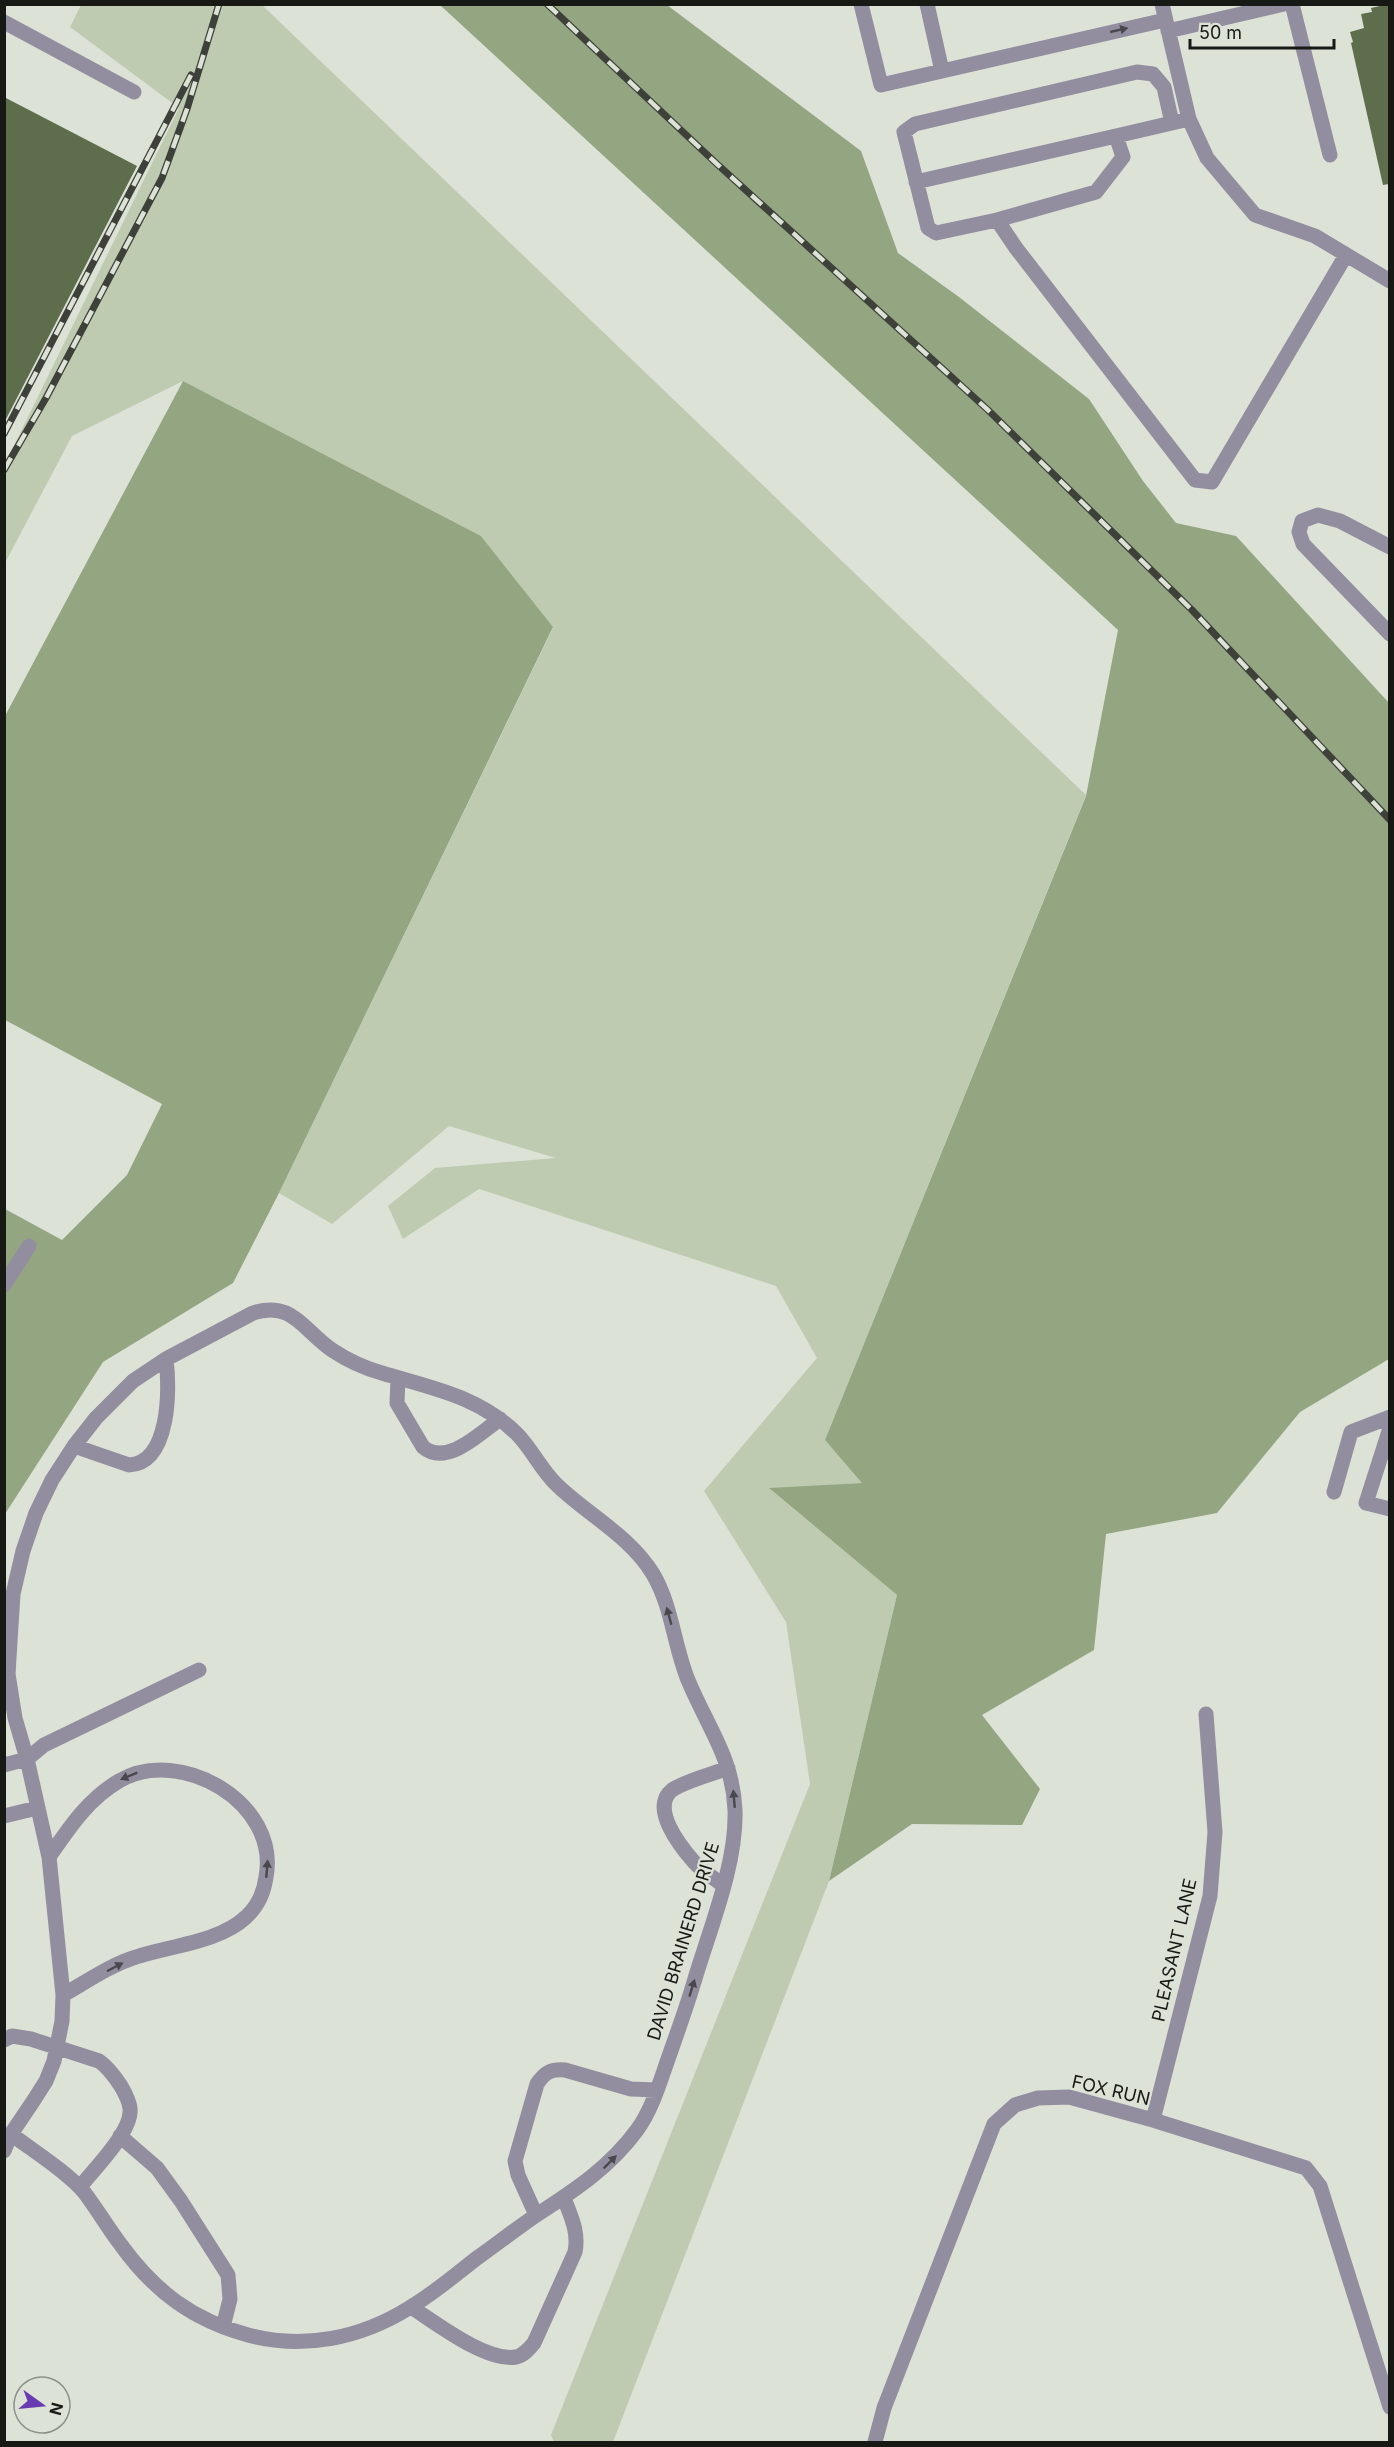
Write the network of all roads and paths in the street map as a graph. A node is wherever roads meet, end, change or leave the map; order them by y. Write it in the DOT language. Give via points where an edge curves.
graph roads {
  1 [pos="861,4"];
  2 [pos="927,4"];
  3 [pos="1284,4"];
  4 [pos="1292,4"];
  5 [pos="1165,18"];
  6 [pos="4,22"];
  7 [pos="942,71"];
  8 [pos="134,92"];
  9 [pos="1189,119"];
  10 [pos="1172,123"];
  11 [pos="1116,136"];
  12 [pos="1330,154"];
  13 [pos="916,182"];
  14 [pos="997,220"];
  15 [pos="1346,255"];
  16 [pos="1389,281"];
  17 [pos="1389,547"];
  18 [pos="1389,634"];
  19 [pos="29,1246"];
  20 [pos="4,1285"];
  21 [pos="166,1359"];
  22 [pos="398,1378"];
  23 [pos="1389,1417"];
  24 [pos="500,1419"];
  25 [pos="1389,1428"];
  26 [pos="74,1446"];
  27 [pos="1334,1492"];
  28 [pos="1389,1509"];
  29 [pos="199,1670"];
  30 [pos="1206,1714"];
  31 [pos="27,1759"];
  32 [pos="4,1765"];
  33 [pos="728,1768"];
  34 [pos="37,1808"];
  35 [pos="4,1816"];
  36 [pos="49,1857"];
  37 [pos="723,1885"];
  38 [pos="63,1995"];
  39 [pos="7,2037"];
  40 [pos="57,2048"];
  41 [pos="657,2090"];
  42 [pos="1153,2120"];
  43 [pos="8,2135"];
  44 [pos="120,2136"];
  45 [pos="4,2151"];
  46 [pos="80,2187"];
  47 [pos="564,2199"];
  48 [pos="536,2215"];
  49 [pos="411,2307"];
  50 [pos="223,2327"];
  51 [pos="1389,2407"];
  52 [pos="874,2442"];
  1 -- 7 [label="street" via="881,85"];
  2 -- 7 [label="street"];
  3 -- 5 [label="street"];
  4 -- 12 [label="street"];
  7 -- 5 [label="street, one-way"];
  5 -- 9 [label="street"];
  6 -- 8 [label="street"];
  9 -- 10 [label="street"];
  9 -- 15 [label="street" via="1207,158 1255,215 1315,236"];
  10 -- 11 [label="street"];
  10 -- 13 [label="street" via="1164,87 1153,74 1137,72 915,124 904,132"];
  11 -- 13 [label="street"];
  11 -- 14 [label="street" via="1123,157 1096,192"];
  13 -- 14 [label="street" via="928,228 936,233"];
  14 -- 15 [label="street" via="1195,480 1212,482"];
  15 -- 16 [label="street"];
  17 -- 18 [label="street" via="1340,521 1318,515 1302,521 1299,532 1303,544"];
  19 -- 20 [label="street"];
  21 -- 22 [label="street, DAVID BRAINERD DRIVE" via="253,1313 277,1308 348,1360"];
  21 -- 26 [label="street, DAVID BRAINERD DRIVE" via="133,1381"];
  21 -- 26 [label="street" via="169,1396 158,1444 145,1461 129,1465"];
  22 -- 24 [label="street, DAVID BRAINERD DRIVE" via="449,1392"];
  22 -- 24 [label="street" via="396,1395 400,1410 423,1447 434,1454 453,1451"];
  23 -- 27 [label="street" via="1351,1432"];
  33 -- 24 [label="street, DAVID BRAINERD DRIVE, one-way" via="689,1683 665,1601 651,1570 625,1541 555,1483 526,1444"];
  25 -- 28 [label="street" via="1366,1503"];
  26 -- 31 [label="street, DAVID BRAINERD DRIVE" via="36,1513 13,1594 8,1674"];
  29 -- 31 [label="street" via="44,1745"];
  30 -- 42 [label="street, PLEASANT LANE" via="1215,1832 1210,1896"];
  31 -- 32 [label="street"];
  31 -- 34 [label="street, DAVID BRAINERD DRIVE"];
  37 -- 33 [label="street, DAVID BRAINERD DRIVE, one-way" via="735,1830"];
  33 -- 37 [label="street" via="674,1789 663,1808 666,1822 694,1862"];
  34 -- 35 [label="street"];
  34 -- 36 [label="street, DAVID BRAINERD DRIVE"];
  36 -- 38 [label="street, DAVID BRAINERD DRIVE"];
  38 -- 36 [label="street, one-way" via="135,1957 221,1933 236,1924 246,1917 261,1894 268,1859 260,1829 238,1801 196,1777 170,1770 153,1770 120,1779 104,1790 88,1804"];
  41 -- 37 [label="street, DAVID BRAINERD DRIVE, one-way"];
  38 -- 40 [label="street, DAVID BRAINERD DRIVE"];
  39 -- 40 [label="street"];
  40 -- 43 [label="street, DAVID BRAINERD DRIVE" via="46,2080"];
  40 -- 44 [label="street" via="99,2061 118,2082 131,2110"];
  47 -- 41 [label="street, DAVID BRAINERD DRIVE, one-way" via="625,2147 642,2124"];
  41 -- 48 [label="street" via="631,2089 565,2070 555,2069 542,2076 515,2161"];
  42 -- 51 [label="street, FOX RUN" via="1306,2168 1320,2186"];
  42 -- 52 [label="street, FOX RUN" via="1069,2097 1038,2098 1015,2105 994,2124"];
  43 -- 45 [label="street, DAVID BRAINERD DRIVE"];
  43 -- 46 [label="street, DAVID BRAINERD DRIVE"];
  44 -- 46 [label="street"];
  44 -- 50 [label="street" via="157,2168 228,2276 230,2299"];
  46 -- 50 [label="street, DAVID BRAINERD DRIVE" via="150,2280 195,2315"];
  47 -- 48 [label="street, DAVID BRAINERD DRIVE"];
  47 -- 49 [label="street" via="578,2239 575,2252 534,2343 526,2352 516,2357 493,2355"];
  48 -- 49 [label="street, DAVID BRAINERD DRIVE"];
  49 -- 50 [label="street, DAVID BRAINERD DRIVE" via="352,2333 318,2342 275,2341"];
}
